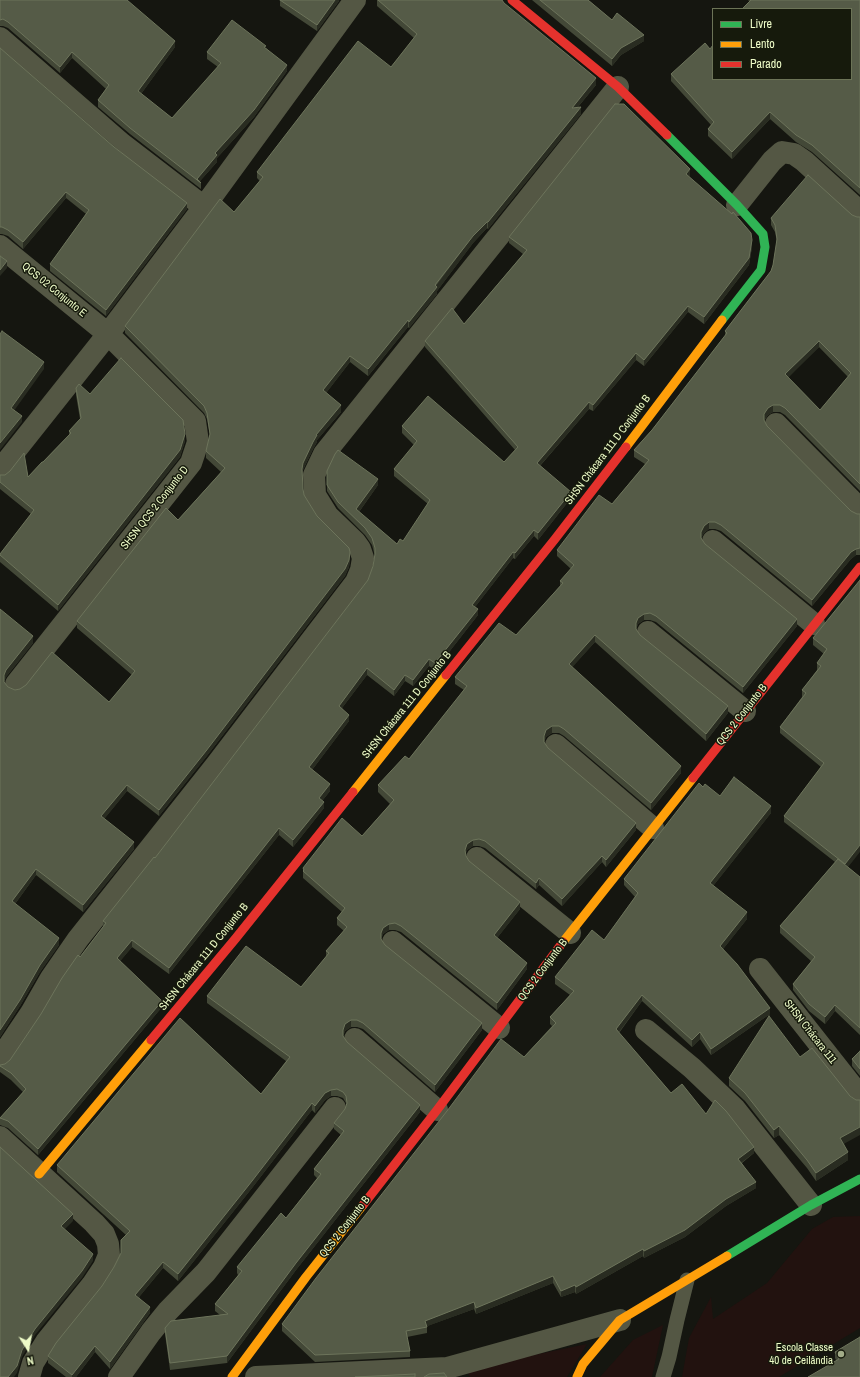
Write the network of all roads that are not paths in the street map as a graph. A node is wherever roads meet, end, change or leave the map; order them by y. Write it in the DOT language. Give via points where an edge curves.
graph roads {
  1 [pos="355,0"];
  2 [pos="512,0"];
  3 [pos="0,38"];
  4 [pos="618,87"];
  5 [pos="737,205"];
  6 [pos="204,207"];
  7 [pos="860,212"];
  8 [pos="0,246"];
  9 [pos="108,334"];
  10 [pos="776,424"];
  11 [pos="0,470"];
  12 [pos="860,509"];
  13 [pos="713,541"];
  14 [pos="860,567"];
  15 [pos="814,624"];
  16 [pos="648,632"];
  17 [pos="16,684"];
  18 [pos="745,711"];
  19 [pos="556,745"];
  20 [pos="653,828"];
  21 [pos="477,858"];
  22 [pos="570,933"];
  23 [pos="393,942"];
  24 [pos="760,969"];
  25 [pos="499,1028"];
  26 [pos="646,1030"];
  27 [pos="355,1039"];
  28 [pos="0,1059"];
  29 [pos="860,1096"];
  30 [pos="335,1108"];
  31 [pos="437,1110"];
  32 [pos="0,1138"];
  33 [pos="39,1174"];
  34 [pos="860,1179"];
  35 [pos="811,1205"];
  36 [pos="687,1280"];
  37 [pos="620,1320"];
  38 [pos="29,1377"];
  39 [pos="119,1377"];
  40 [pos="232,1377"];
  41 [pos="256,1377"];
  42 [pos="577,1377"];
  43 [pos="663,1377"];
  1 -- 6 [label="street"];
  2 -- 4 [label="street"];
  3 -- 6 [label="street" via="122,144"];
  4 -- 5 [label="street"];
  4 -- 28 [label="street" via="324,454 314,475 315,495 328,516 360,549 363,558 362,570 356,582 78,939"];
  5 -- 7 [label="street" via="782,152 794,154 804,161"];
  5 -- 33 [label="street, SHSN Chácara 111 D Conjunto B" via="763,234 765,247 761,270 560,533 236,938"];
  6 -- 9 [label="street"];
  8 -- 9 [label="street, QCS 02 Conjunto E"];
  9 -- 11 [label="street"];
  9 -- 17 [label="street, SHSN QCS 2 Conjunto D" via="195,422 198,442 190,463"];
  10 -- 12 [label="street"];
  13 -- 15 [label="street"];
  14 -- 15 [label="street, QCS 2 Conjunto B"];
  15 -- 18 [label="street, QCS 2 Conjunto B"];
  16 -- 18 [label="street"];
  18 -- 20 [label="street, QCS 2 Conjunto B"];
  19 -- 20 [label="street"];
  20 -- 22 [label="street, QCS 2 Conjunto B"];
  21 -- 22 [label="street"];
  22 -- 25 [label="street, QCS 2 Conjunto B"];
  23 -- 25 [label="street"];
  24 -- 29 [label="street, SHSN Chácara 111"];
  25 -- 31 [label="street, QCS 2 Conjunto B"];
  26 -- 35 [label="street" via="692,1068 735,1109"];
  27 -- 31 [label="street"];
  30 -- 39 [label="street" via="206,1272 151,1332"];
  31 -- 40 [label="street, QCS 2 Conjunto B" via="306,1277"];
  32 -- 33 [label="street"];
  33 -- 38 [label="street" via="104,1234 109,1255 92,1285 46,1342 33,1363"];
  34 -- 35 [label="street"];
  35 -- 36 [label="street"];
  36 -- 37 [label="street"];
  36 -- 43 [label="lane"];
  37 -- 41 [label="street" via="447,1368"];
  37 -- 42 [label="street" via="583,1364"];
}
